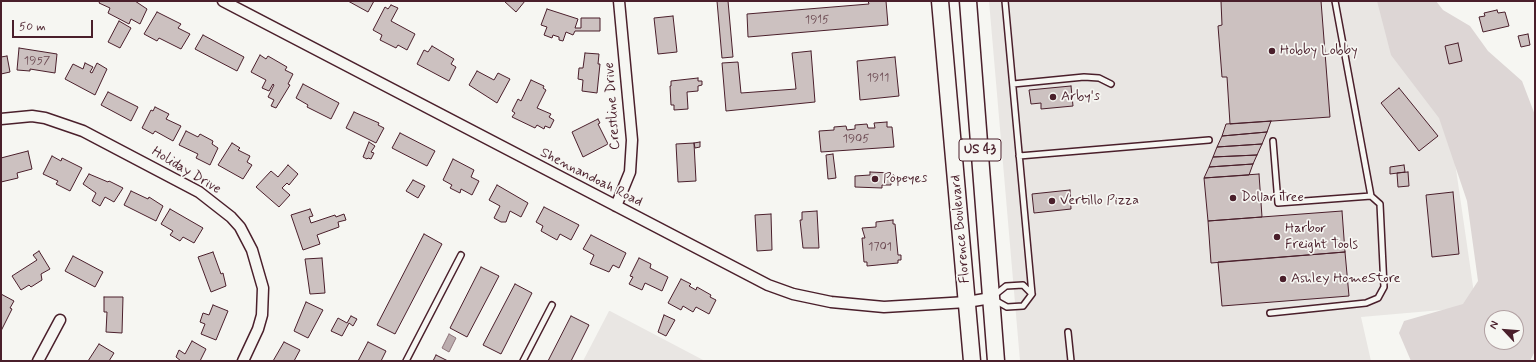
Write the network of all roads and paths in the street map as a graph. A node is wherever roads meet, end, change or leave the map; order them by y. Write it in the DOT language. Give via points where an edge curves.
graph roads {
  1 [pos="223,1"];
  2 [pos="619,1"];
  3 [pos="940,1"];
  4 [pos="968,1"];
  5 [pos="1005,1"];
  6 [pos="1334,1"];
  7 [pos="1013,84"];
  8 [pos="1111,84"];
  9 [pos="1,119"];
  10 [pos="1209,140"];
  11 [pos="1273,141"];
  12 [pos="1019,156"];
  13 [pos="1371,196"];
  14 [pos="616,206"];
  15 [pos="461,255"];
  16 [pos="1032,294"];
  17 [pos="992,298"];
  18 [pos="967,302"];
  19 [pos="552,304"];
  20 [pos="1270,313"];
  21 [pos="60,320"];
  22 [pos="1068,332"];
  23 [pos="38,361"];
  24 [pos="243,361"];
  25 [pos="406,361"];
  26 [pos="523,361"];
  27 [pos="972,361"];
  28 [pos="996,361"];
  29 [pos="1071,361"];
  1 -- 14 [label="street, Shennandoah Road"];
  2 -- 14 [label="street, Crestline Drive" via="632,140 630,172"];
  3 -- 18 [label="highway, Florence Boulevard / US 43"];
  4 -- 17 [label="highway, Florence Boulevard / US 43"];
  5 -- 7 [label="lane"];
  6 -- 13 [label="lane"];
  7 -- 8 [label="lane" via="1084,77 1099,78"];
  7 -- 12 [label="lane"];
  9 -- 24 [label="street, Holiday Drive" via="32,116 83,131 199,192 231,217 240,227 252,250 263,288 262,315"];
  10 -- 12 [label="lane"];
  11 -- 13 [label="lane" via="1278,203"];
  12 -- 16 [label="lane"];
  13 -- 20 [label="lane" via="1380,204 1384,287 1378,298 1366,303"];
  14 -- 18 [label="street, Shennandoah Road" via="744,273 793,294 831,302 884,308"];
  15 -- 25 [label="lane"];
  16 -- 17 [label="lane" via="1022,285 1006,286"];
  16 -- 17 [label="lane" via="1023,306 1007,307"];
  17 -- 18 [label="street, Shennandoah Road"];
  17 -- 28 [label="highway, Florence Boulevard / US 43"];
  18 -- 27 [label="highway, Florence Boulevard / US 43"];
  19 -- 26 [label="lane"];
  21 -- 23 [label="street"];
  22 -- 29 [label="lane"];
}
